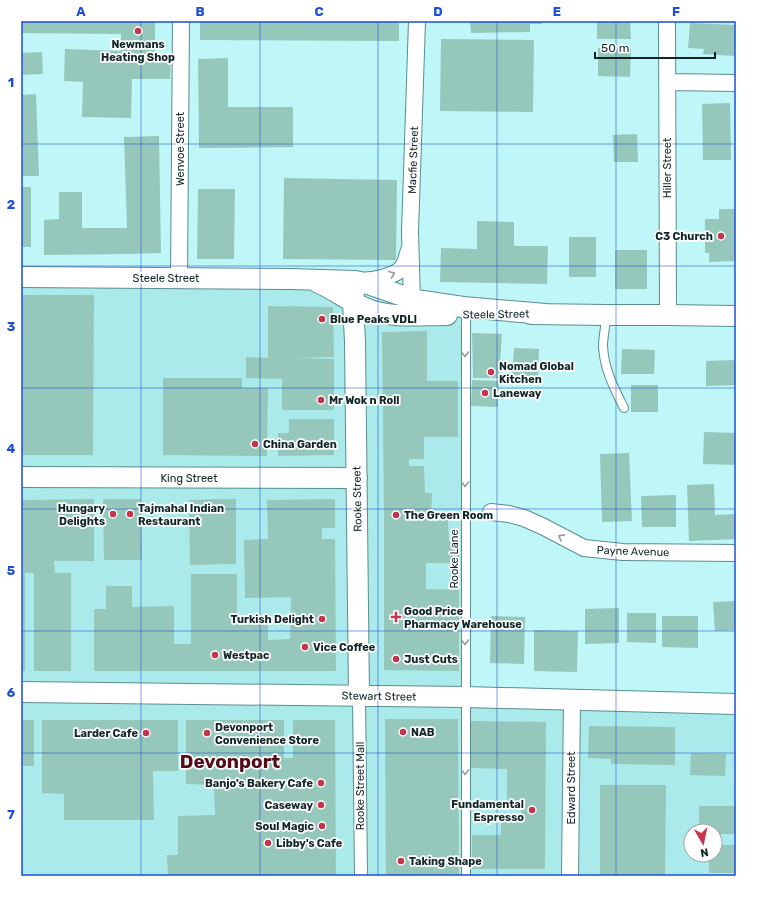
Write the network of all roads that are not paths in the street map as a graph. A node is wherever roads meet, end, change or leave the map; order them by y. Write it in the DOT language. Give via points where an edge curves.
graph roads {
  1 [pos="181,21"];
  2 [pos="417,21"];
  3 [pos="667,21"];
  4 [pos="667,82"];
  5 [pos="736,83"];
  6 [pos="410,243"];
  7 [pos="21,277"];
  8 [pos="179,278"];
  9 [pos="312,279"];
  10 [pos="355,282"];
  11 [pos="412,299"];
  12 [pos="353,302"];
  13 [pos="545,314"];
  14 [pos="466,315"];
  15 [pos="606,315"];
  16 [pos="668,315"];
  17 [pos="736,316"];
  18 [pos="624,408"];
  19 [pos="21,477"];
  20 [pos="357,478"];
  21 [pos="491,512"];
  22 [pos="736,553"];
  23 [pos="21,692"];
  24 [pos="359,696"];
  25 [pos="465,697"];
  26 [pos="572,700"];
  27 [pos="736,704"];
  28 [pos="361,876"];
  29 [pos="466,876"];
  30 [pos="570,876"];
  1 -- 8 [label="street, Wenvoe Street"];
  2 -- 6 [label="street, Macfie Street"];
  3 -- 4 [label="street, Hiller Street"];
  4 -- 5 [label="street"];
  4 -- 16 [label="street, Hiller Street"];
  10 -- 6 [label="street, one-way" via="394,274 406,261"];
  6 -- 11 [label="street, Macfie Street"];
  7 -- 8 [label="street, Steele Street"];
  8 -- 9 [label="street, Steele Street"];
  9 -- 10 [label="street, Steele Street"];
  9 -- 12 [label="street, Steele Street"];
  10 -- 11 [label="street, Steele Street"];
  10 -- 12 [label="street, Rooke Street"];
  11 -- 13 [label="street, Steele Street" via="463,307"];
  12 -- 14 [label="street, Steele Street" via="375,312 393,315"];
  12 -- 20 [label="street, Rooke Street" via="356,342"];
  13 -- 14 [label="street, Steele Street"];
  13 -- 15 [label="street, Steele Street"];
  14 -- 25 [label="lane, Rooke Lane, one-way"];
  15 -- 16 [label="street, Steele Street"];
  15 -- 18 [label="lane" via="603,347 605,364"];
  16 -- 17 [label="street, Steele Street"];
  19 -- 20 [label="street, King Street"];
  20 -- 24 [label="street, Rooke Street"];
  22 -- 21 [label="street, Payne Avenue, one-way" via="623,552 584,548 524,518"];
  23 -- 24 [label="street, Stewart Street"];
  24 -- 25 [label="street, Stewart Street"];
  24 -- 28 [label="street, Rooke Street Mall"];
  25 -- 26 [label="street, Stewart Street"];
  25 -- 29 [label="lane, Rooke Lane, one-way"];
  26 -- 27 [label="street, Stewart Street"];
  26 -- 30 [label="street, Edward Street"];
}
